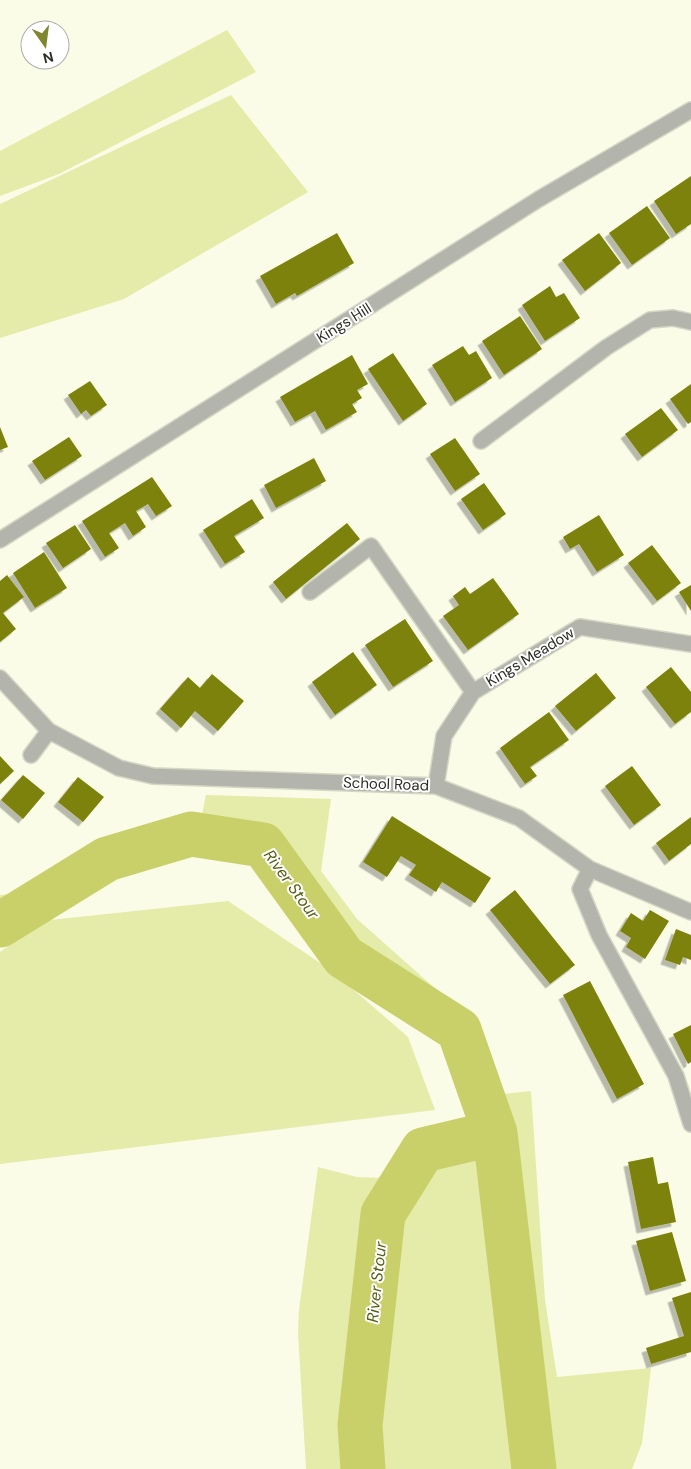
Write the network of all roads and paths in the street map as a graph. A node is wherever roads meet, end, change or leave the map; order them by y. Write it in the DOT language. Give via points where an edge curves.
graph roads {
  1 [pos="691,110"];
  2 [pos="691,322"];
  3 [pos="481,441"];
  4 [pos="0,540"];
  5 [pos="310,592"];
  6 [pos="691,644"];
  7 [pos="0,678"];
  8 [pos="473,692"];
  9 [pos="49,731"];
  10 [pos="31,755"];
  11 [pos="436,786"];
  12 [pos="590,869"];
  13 [pos="691,912"];
  14 [pos="691,1124"];
  1 -- 4 [label="street, Kings Hill" via="539,199"];
  2 -- 3 [label="street" via="673,318 650,320 607,347"];
  5 -- 8 [label="street" via="371,546"];
  6 -- 8 [label="street, Kings Meadow" via="580,627"];
  7 -- 9 [label="street, School Road"];
  8 -- 11 [label="street, Kings Meadow" via="444,736"];
  9 -- 10 [label="street"];
  9 -- 11 [label="street, School Road" via="119,768 153,776"];
  11 -- 12 [label="street, School Road" via="519,818"];
  12 -- 13 [label="street, School Road"];
  12 -- 14 [label="street" via="580,889 599,935 676,1076"];
}
